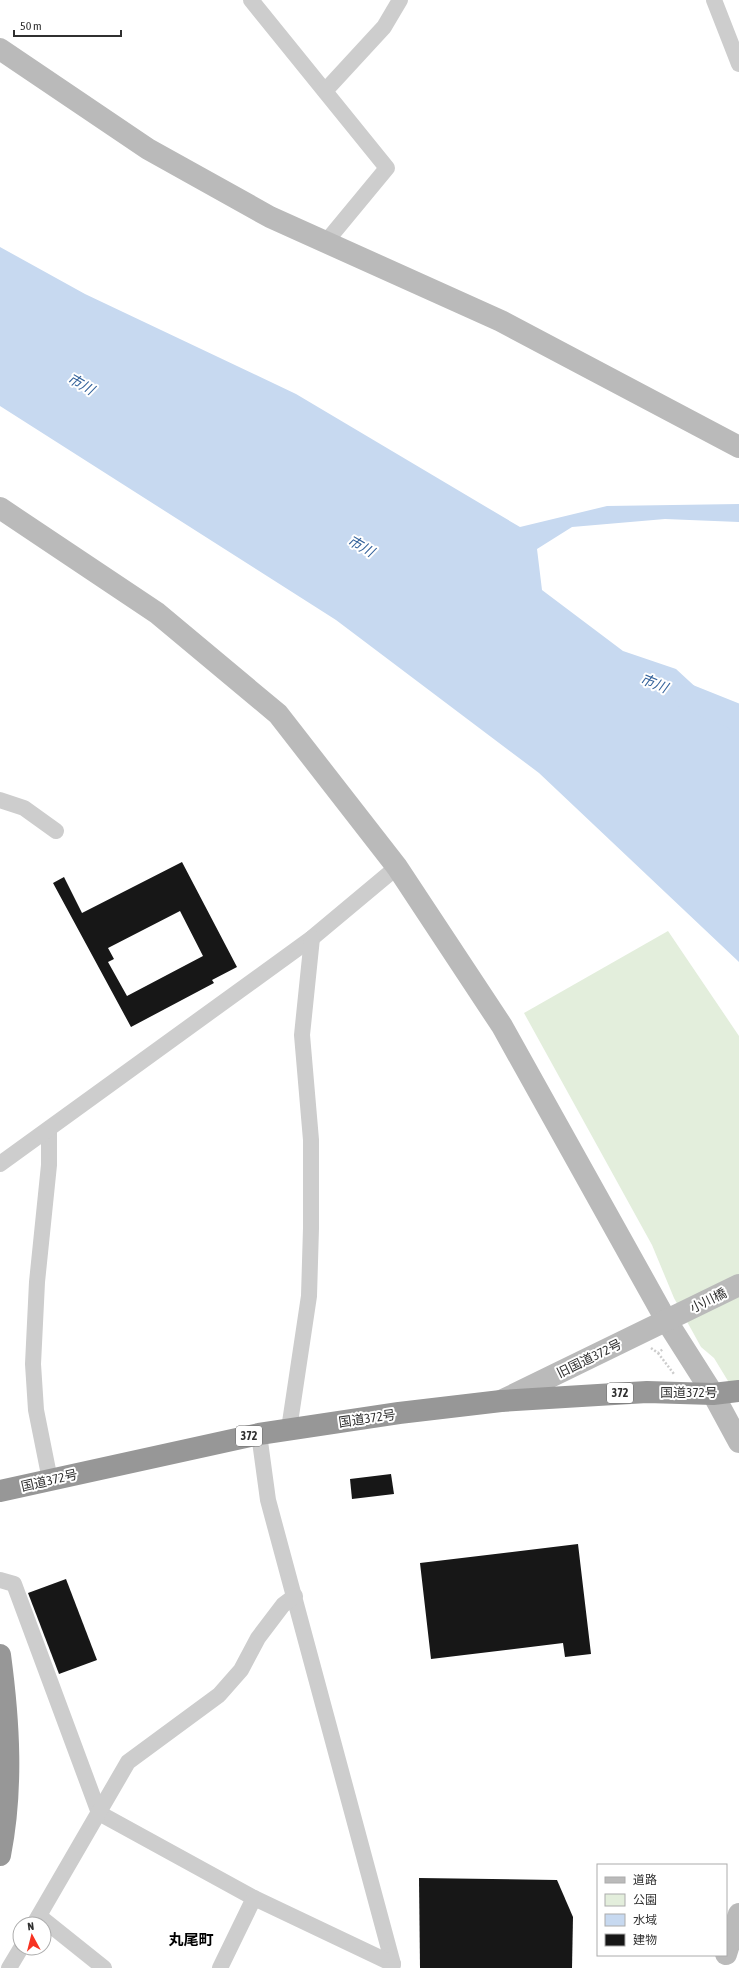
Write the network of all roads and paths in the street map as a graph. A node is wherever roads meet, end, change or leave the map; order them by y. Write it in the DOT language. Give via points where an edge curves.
graph roads {
  1 [pos="251,0"];
  2 [pos="400,0"];
  3 [pos="714,0"];
  4 [pos="0,49"];
  5 [pos="739,64"];
  6 [pos="325,91"];
  7 [pos="326,243"];
  8 [pos="739,447"];
  9 [pos="0,508"];
  10 [pos="0,800"];
  11 [pos="56,831"];
  12 [pos="397,867"];
  13 [pos="312,938"];
  14 [pos="49,1129"];
  15 [pos="0,1164"];
  16 [pos="739,1285"];
  17 [pos="671,1318"];
  18 [pos="648,1346"];
  19 [pos="666,1348"];
  20 [pos="658,1353"];
  21 [pos="676,1377"];
  22 [pos="739,1390"];
  23 [pos="713,1394"];
  24 [pos="501,1401"];
  25 [pos="289,1428"];
  26 [pos="259,1434"];
  27 [pos="739,1442"];
  28 [pos="50,1480"];
  29 [pos="0,1491"];
  30 [pos="0,1580"];
  31 [pos="295,1596"];
  32 [pos="0,1655"];
  33 [pos="98,1812"];
  34 [pos="0,1855"];
  35 [pos="254,1898"];
  36 [pos="739,1914"];
  37 [pos="39,1916"];
  38 [pos="52,1931"];
  39 [pos="727,1952"];
  40 [pos="16,1956"];
  41 [pos="726,1956"];
  42 [pos="392,1966"];
  43 [pos="9,1968"];
  44 [pos="104,1968"];
  45 [pos="220,1968"];
  46 [pos="722,1968"];
  1 -- 6 [label="street"];
  2 -- 6 [label="street" via="384,27"];
  3 -- 5 [label="street"];
  4 -- 7 [label="street" via="148,149 270,218"];
  6 -- 7 [label="street" via="387,168"];
  7 -- 8 [label="street" via="501,321"];
  9 -- 12 [label="street" via="157,613 278,714"];
  10 -- 11 [label="street" via="24,808"];
  12 -- 13 [label="street"];
  12 -- 17 [label="street" via="502,1026"];
  13 -- 14 [label="street"];
  13 -- 25 [label="street" via="302,1035 311,1140 309,1296"];
  14 -- 15 [label="street"];
  14 -- 28 [label="street" via="49,1166 36,1282 33,1364 36,1410"];
  16 -- 17 [label="street, 小川橋"];
  17 -- 23 [label="street"];
  17 -- 24 [label="street, 旧国道372号"];
  18 -- 20 [label="path"];
  19 -- 20 [label="path"];
  20 -- 21 [label="path"];
  22 -- 23 [label="highway, 国道372号 / 372"];
  23 -- 24 [label="highway, 国道372号 / 372" via="647,1392"];
  23 -- 27 [label="street"];
  24 -- 25 [label="highway, 国道372号 / 372"];
  25 -- 26 [label="highway, 国道372号 / 372"];
  26 -- 28 [label="highway, 国道372号 / 372"];
  26 -- 31 [label="street" via="268,1500"];
  28 -- 29 [label="highway, 国道372号 / 372"];
  30 -- 33 [label="street" via="14,1584"];
  31 -- 33 [label="street" via="283,1605 258,1638 241,1670 219,1695 128,1762"];
  31 -- 42 [label="street"];
  32 -- 34 [label="highway" via="10,1767"];
  33 -- 35 [label="street"];
  33 -- 37 [label="street"];
  35 -- 42 [label="street"];
  35 -- 45 [label="street"];
  36 -- 39 [label="street"];
  38 -- 44 [label="street"];
  40 -- 43 [label="street"];
  41 -- 46 [label="street"];
}
